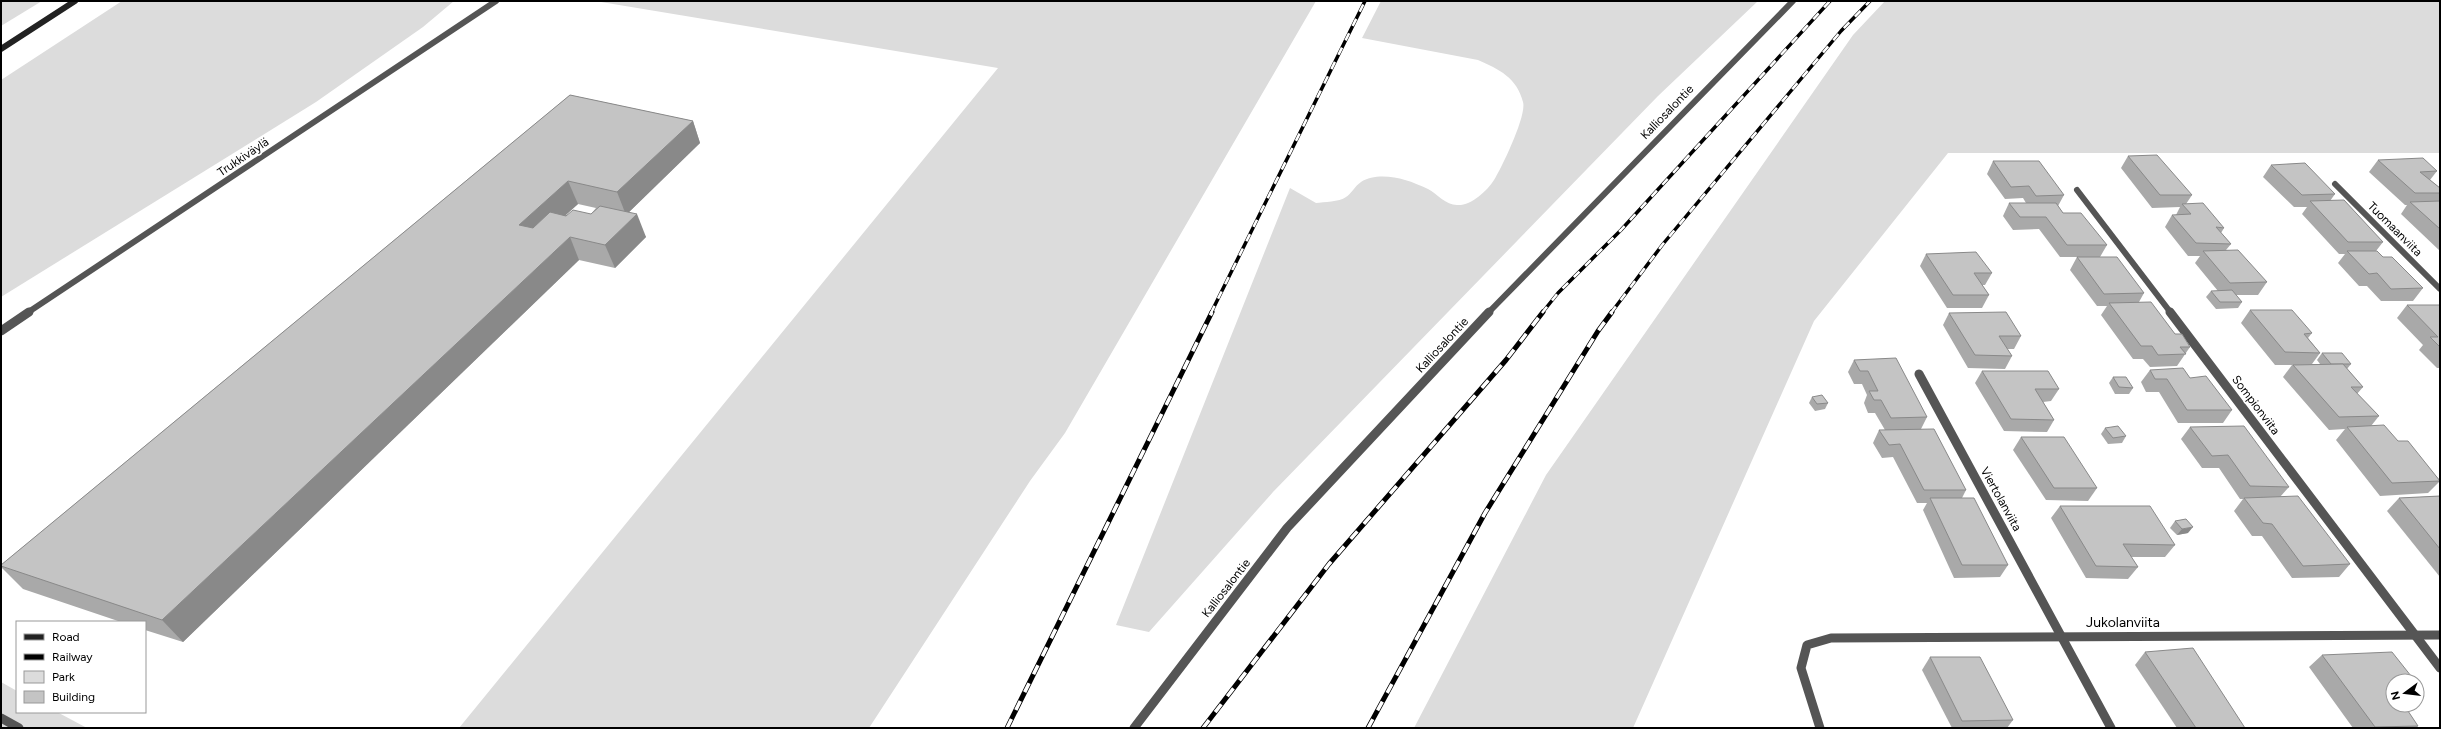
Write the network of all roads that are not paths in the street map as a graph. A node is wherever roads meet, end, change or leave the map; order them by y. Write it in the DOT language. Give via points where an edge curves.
graph roads {
  1 [pos="75,1"];
  2 [pos="496,1"];
  3 [pos="1793,1"];
  4 [pos="1,49"];
  5 [pos="2335,184"];
  6 [pos="2077,190"];
  7 [pos="2440,289"];
  8 [pos="1,331"];
  9 [pos="1919,374"];
  10 [pos="2440,635"];
  11 [pos="2416,636"];
  12 [pos="2062,637"];
  13 [pos="2440,668"];
  14 [pos="1,718"];
  15 [pos="19,728"];
  16 [pos="1134,728"];
  17 [pos="1820,728"];
  18 [pos="2111,728"];
  1 -- 4 [label="street"];
  2 -- 8 [label="street, Trukkiväylä"];
  3 -- 16 [label="street, Kalliosalontie" via="1544,254 1287,528"];
  5 -- 7 [label="street, Tuomaanviita"];
  6 -- 11 [label="street, Sompionviita"];
  9 -- 12 [label="street, Viertolanviita"];
  10 -- 11 [label="street, Jukolanviita"];
  11 -- 12 [label="street, Jukolanviita"];
  11 -- 13 [label="street, Sompionviita"];
  12 -- 17 [label="street, Jukolanviita" via="1831,638 1807,645 1801,668"];
  12 -- 18 [label="street, Viertolanviita"];
  14 -- 15 [label="street"];
}
